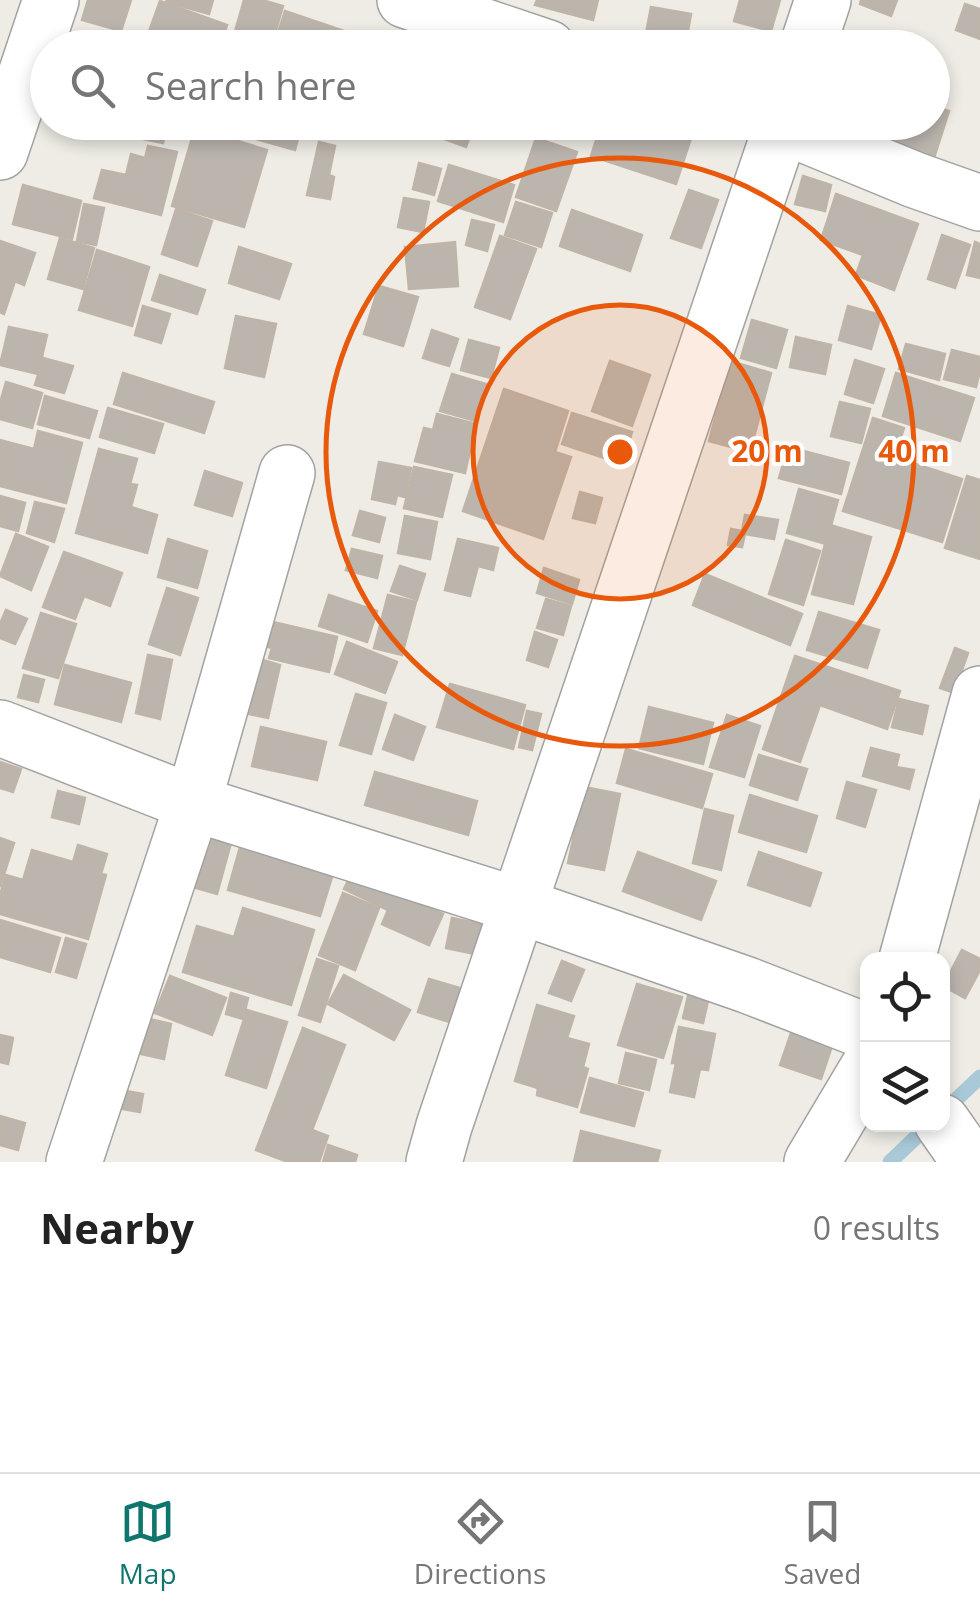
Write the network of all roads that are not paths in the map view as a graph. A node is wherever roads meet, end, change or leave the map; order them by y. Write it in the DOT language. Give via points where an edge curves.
graph roads {
  1 [pos="50,0"];
  2 [pos="823,0"];
  3 [pos="423,3"];
  4 [pos="40,30"];
  5 [pos="498,30"];
  6 [pos="813,30"];
  7 [pos="30,61"];
  8 [pos="774,140"];
  9 [pos="820,140"];
  10 [pos="0,152"];
  11 [pos="980,203"];
  12 [pos="287,473"];
  13 [pos="980,694"];
  14 [pos="0,728"];
  15 [pos="193,804"];
  16 [pos="520,906"];
  17 [pos="908,952"];
  18 [pos="860,1029"];
  19 [pos="860,1081"];
  20 [pos="949,1132"];
  21 [pos="74,1162"];
  22 [pos="434,1162"];
  23 [pos="812,1162"];
  24 [pos="970,1162"];
  1 -- 4 [label="street"];
  2 -- 6 [label="street"];
  3 -- 5 [label="street"];
  7 -- 10 [label="street"];
  8 -- 16 [label="street"];
  9 -- 11 [label="street"];
  12 -- 15 [label="street"];
  13 -- 17 [label="street"];
  14 -- 15 [label="street"];
  15 -- 16 [label="street"];
  15 -- 21 [label="street"];
  16 -- 18 [label="street"];
  16 -- 22 [label="street"];
  19 -- 23 [label="street"];
  20 -- 24 [label="street"];
}
